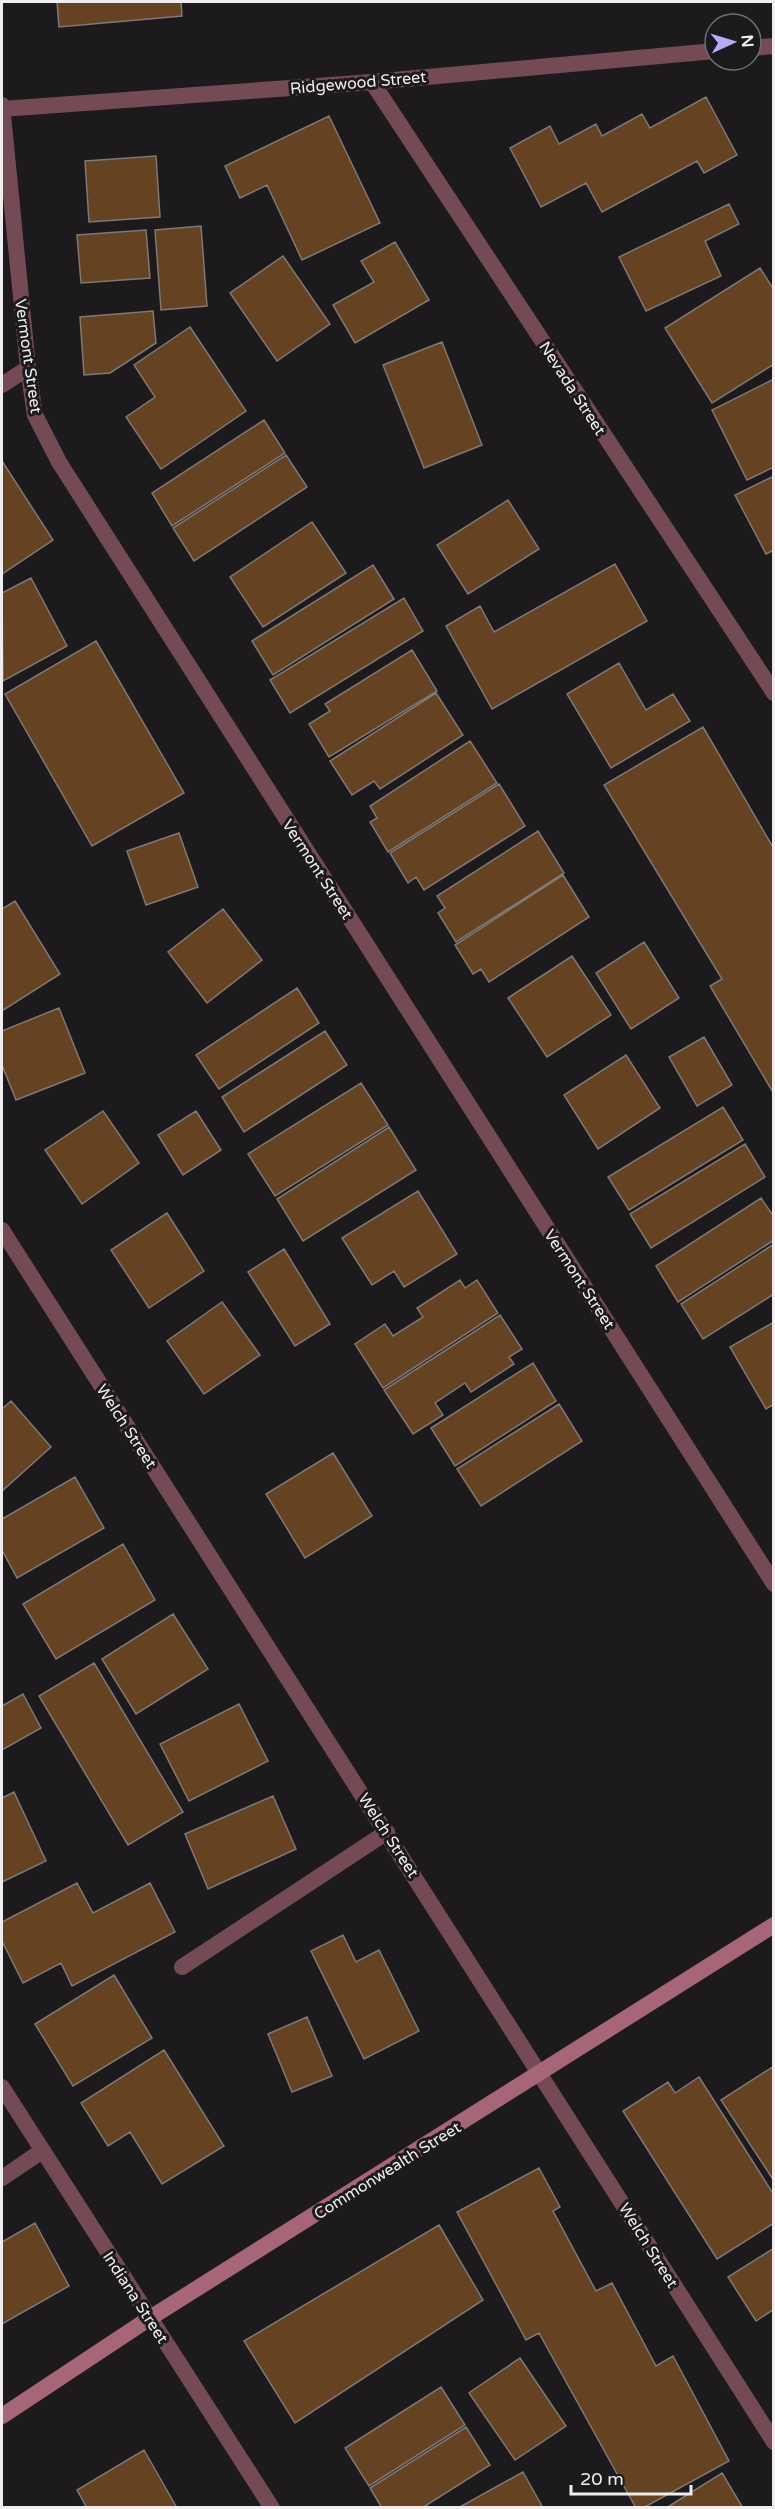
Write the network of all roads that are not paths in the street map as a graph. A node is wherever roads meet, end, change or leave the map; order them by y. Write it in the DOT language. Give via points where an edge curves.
graph roads {
  1 [pos="703,52"];
  2 [pos="372,82"];
  3 [pos="2,108"];
  4 [pos="28,368"];
  5 [pos="2,385"];
  6 [pos="774,693"];
  7 [pos="2,1234"];
  8 [pos="774,1584"];
  9 [pos="387,1832"];
  10 [pos="774,1925"];
  11 [pos="182,1967"];
  12 [pos="541,2073"];
  13 [pos="2,2086"];
  14 [pos="42,2151"];
  15 [pos="2,2178"];
  16 [pos="150,2318"];
  17 [pos="2,2416"];
  18 [pos="774,2442"];
  19 [pos="272,2508"];
  1 -- 2 [label="street, Ridgewood Street"];
  2 -- 3 [label="street, Ridgewood Street"];
  2 -- 6 [label="street, Nevada Street"];
  3 -- 4 [label="street, Vermont Street"];
  4 -- 5 [label="street"];
  4 -- 8 [label="street, Vermont Street" via="35,415 59,462"];
  7 -- 9 [label="street, Welch Street"];
  9 -- 11 [label="street"];
  9 -- 12 [label="street, Welch Street"];
  10 -- 12 [label="main road, Commonwealth Street"];
  12 -- 16 [label="main road, Commonwealth Street"];
  12 -- 18 [label="street, Welch Street"];
  13 -- 14 [label="street, Indiana Street"];
  14 -- 15 [label="street"];
  14 -- 16 [label="street, Indiana Street"];
  16 -- 17 [label="main road, Commonwealth Street"];
  16 -- 19 [label="street, Indiana Street"];
}
